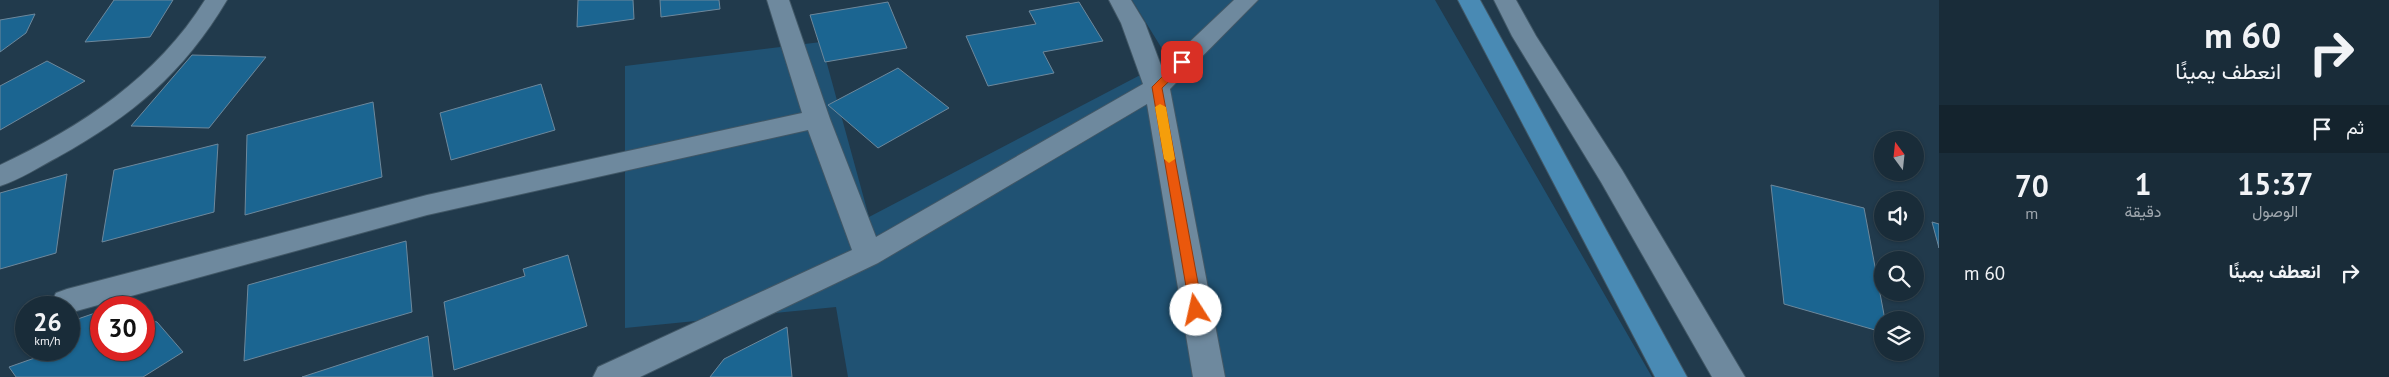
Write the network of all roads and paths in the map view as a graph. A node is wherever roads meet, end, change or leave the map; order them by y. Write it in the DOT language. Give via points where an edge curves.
graph roads {
  1 [pos="216,0"];
  2 [pos="778,0"];
  3 [pos="1120,0"];
  4 [pos="1246,0"];
  5 [pos="1469,0"];
  6 [pos="1505,0"];
  7 [pos="1157,87"];
  8 [pos="817,119"];
  9 [pos="0,176"];
  10 [pos="868,255"];
  11 [pos="80,298"];
  12 [pos="609,377"];
  13 [pos="1210,377"];
  14 [pos="1671,377"];
  15 [pos="1728,377"];
  1 -- 9 [label="street" via="186,45 151,82 84,132"];
  2 -- 8 [label="street"];
  3 -- 7 [label="street" via="1133,23"];
  4 -- 7 [label="street"];
  5 -- 14 [label="main road"];
  6 -- 15 [label="street"];
  7 -- 10 [label="street"];
  7 -- 13 [label="street"];
  8 -- 10 [label="street"];
  8 -- 11 [label="street" via="427,205"];
  10 -- 12 [label="street"];
}
